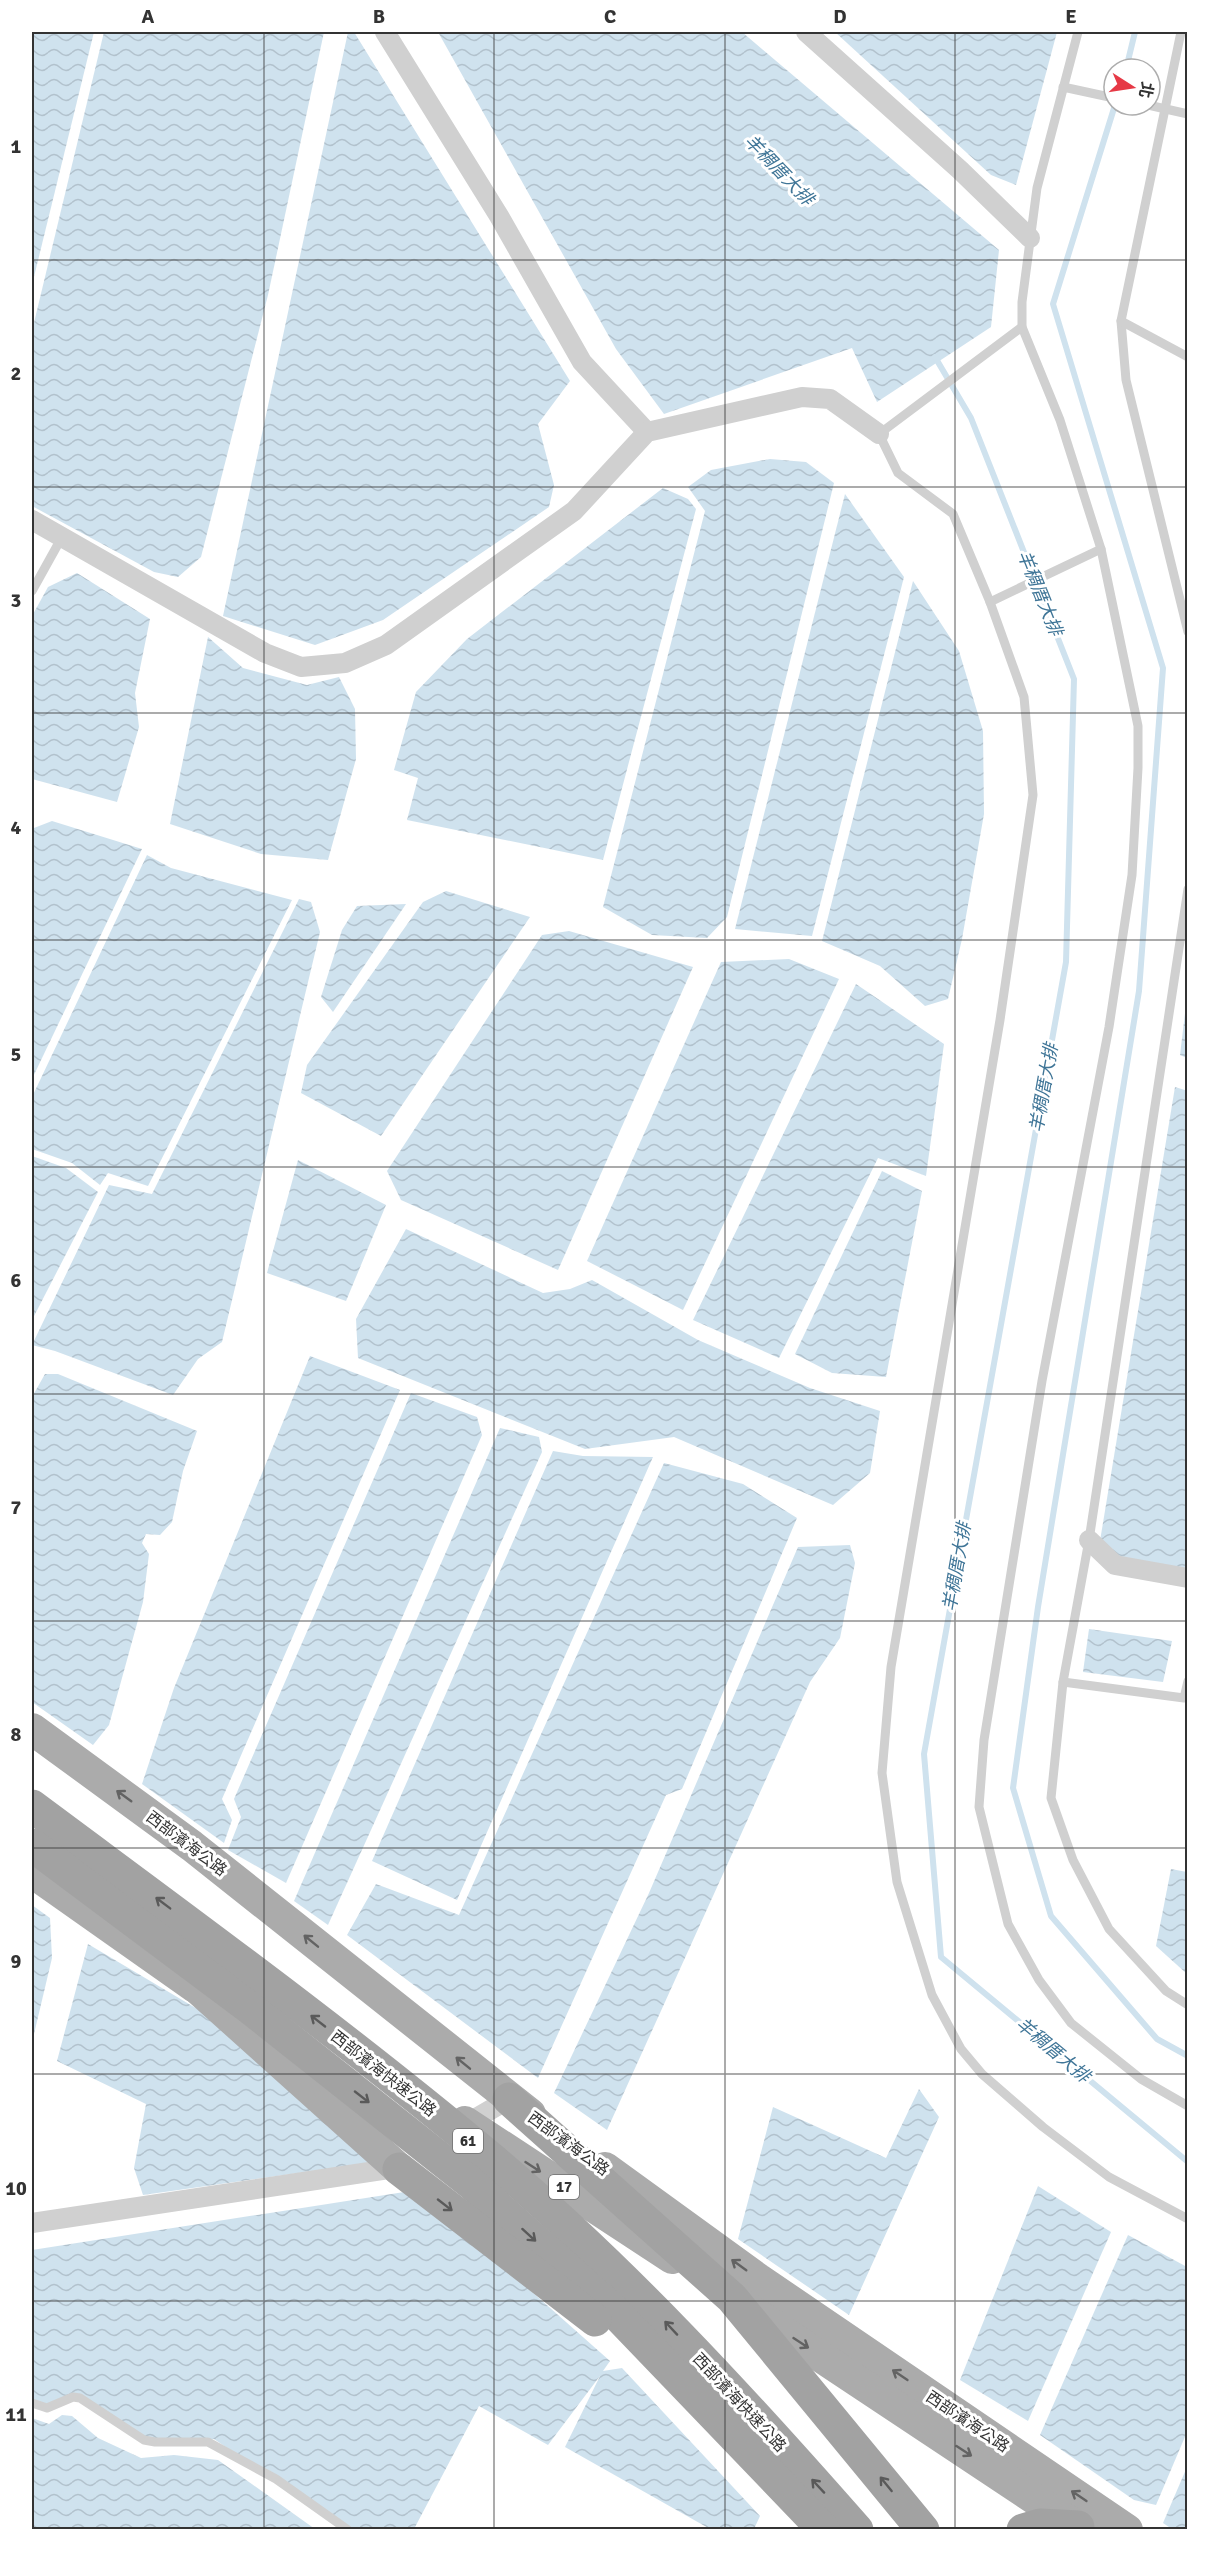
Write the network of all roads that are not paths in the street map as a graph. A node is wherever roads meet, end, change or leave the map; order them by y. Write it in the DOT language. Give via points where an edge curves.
graph roads {
  1 [pos="385,32"];
  2 [pos="806,32"];
  3 [pos="1078,32"];
  4 [pos="1181,32"];
  5 [pos="1063,87"];
  6 [pos="1102,95"];
  7 [pos="1164,109"];
  8 [pos="1188,114"];
  9 [pos="1030,238"];
  10 [pos="1121,321"];
  11 [pos="1022,327"];
  12 [pos="1188,357"];
  13 [pos="647,432"];
  14 [pos="879,434"];
  15 [pos="32,520"];
  16 [pos="62,537"];
  17 [pos="1101,549"];
  18 [pos="32,591"];
  19 [pos="990,602"];
  20 [pos="1188,632"];
  21 [pos="1188,889"];
  22 [pos="1089,1540"];
  23 [pos="1188,1578"];
  24 [pos="1188,1681"];
  25 [pos="1063,1682"];
  26 [pos="32,1729"];
  27 [pos="32,1806"];
  28 [pos="32,1845"];
  29 [pos="32,1872"];
  30 [pos="195,1986"];
  31 [pos="1188,2005"];
  32 [pos="509,2099"];
  33 [pos="1188,2106"];
  34 [pos="467,2123"];
  35 [pos="399,2169"];
  36 [pos="1188,2219"];
  37 [pos="32,2223"];
  38 [pos="732,2298"];
  39 [pos="32,2403"];
  40 [pos="1080,2528"];
  41 [pos="348,2529"];
  42 [pos="805,2529"];
  43 [pos="824,2529"];
  44 [pos="857,2529"];
  45 [pos="923,2529"];
  46 [pos="1023,2529"];
  47 [pos="1127,2529"];
  1 -- 13 [label="street" via="499,216 582,362"];
  2 -- 9 [label="street"];
  3 -- 5 [label="lane"];
  4 -- 7 [label="lane"];
  5 -- 6 [label="lane"];
  5 -- 9 [label="lane" via="1037,188"];
  7 -- 8 [label="lane"];
  7 -- 10 [label="lane"];
  9 -- 11 [label="lane"];
  10 -- 12 [label="lane"];
  10 -- 20 [label="lane" via="1126,380"];
  11 -- 14 [label="lane"];
  11 -- 17 [label="lane" via="1060,420"];
  13 -- 14 [label="street" via="802,397 830,399"];
  13 -- 16 [label="street" via="574,511 386,645 345,663 301,667 265,653"];
  14 -- 19 [label="lane" via="898,473 953,514"];
  15 -- 16 [label="street"];
  16 -- 18 [label="lane"];
  17 -- 19 [label="lane"];
  17 -- 33 [label="lane" via="1138,726 1132,875 1109,1027 1042,1381 984,1740 979,1807 1008,1924 1039,1980 1071,2024 1141,2079"];
  19 -- 36 [label="lane" via="1024,697 1033,795 1000,1020 891,1667 882,1773 897,1882 933,1995 961,2049 982,2074 1043,2127 1109,2177"];
  21 -- 22 [label="lane"];
  22 -- 23 [label="street" via="1114,1565"];
  22 -- 25 [label="lane"];
  24 -- 25 [label="lane" via="1184,1698"];
  25 -- 31 [label="lane" via="1051,1798 1073,1860 1109,1929 1166,1990"];
  32 -- 26 [label="main road, 西部濱海公路 / 17, one-way" via="192,1846"];
  44 -- 27 [label="highway, 西部濱海快速公路 / 61, one-way" via="636,2290 489,2157 271,1984"];
  28 -- 43 [label="highway, 西部濱海快速公路 / 61, one-way" via="250,2008 471,2183 610,2307"];
  29 -- 30 [label="main road, 西部濱海公路 / 17"];
  30 -- 34 [label="main road, 西部濱海公路 / 17"];
  30 -- 35 [label="main road"];
  32 -- 34 [label="street"];
  32 -- 38 [label="highway"];
  47 -- 32 [label="main road, 西部濱海公路 / 17, one-way" via="758,2278"];
  34 -- 35 [label="street"];
  34 -- 38 [label="main road, 西部濱海公路 / 17, one-way"];
  35 -- 37 [label="street"];
  35 -- 42 [label="highway, one-way" via="605,2328 741,2454"];
  38 -- 40 [label="main road, 西部濱海公路 / 17, one-way"];
  45 -- 38 [label="highway, one-way"];
  39 -- 41 [label="lane" via="47,2408 80,2398 144,2440 208,2442 276,2479"];
  40 -- 46 [label="highway" via="1040,2524"];
}
